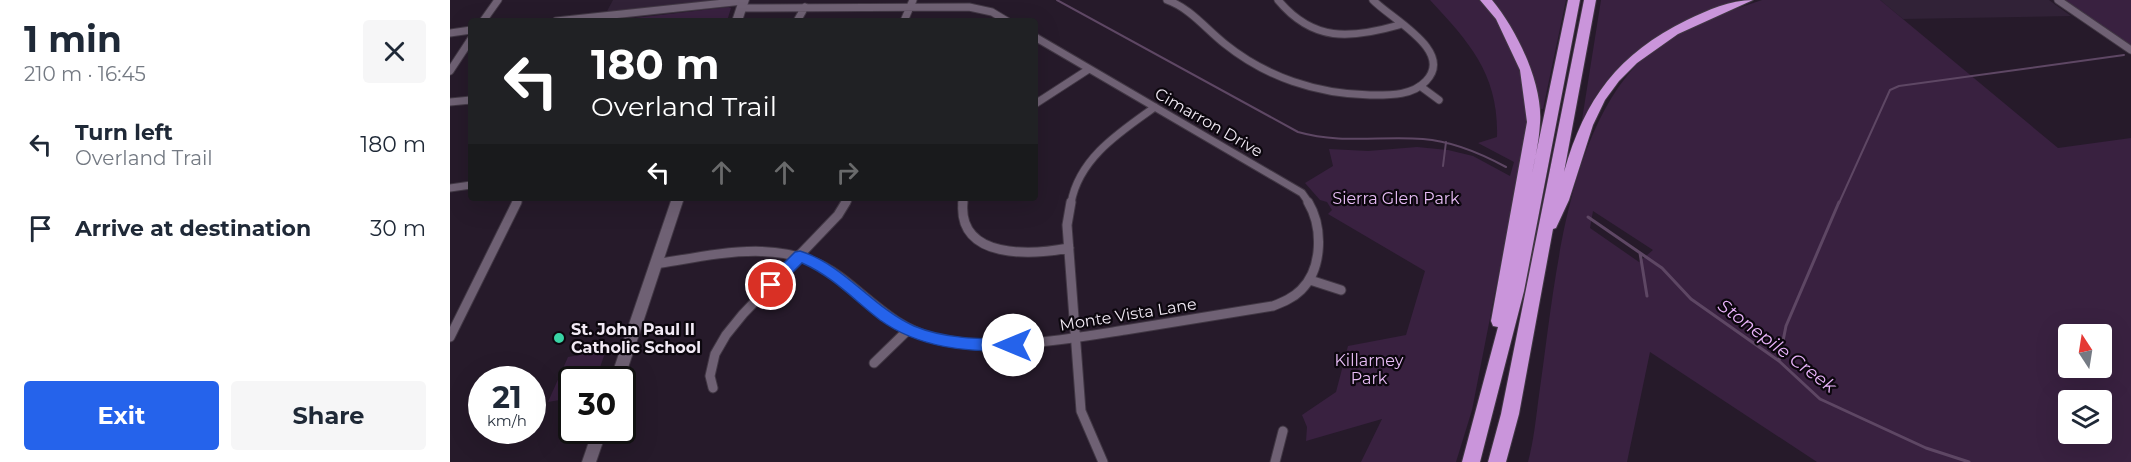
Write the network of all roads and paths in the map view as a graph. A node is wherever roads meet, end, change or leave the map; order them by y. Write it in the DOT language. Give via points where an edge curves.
graph roads {
  1 [pos="498,0"];
  2 [pos="913,0"];
  3 [pos="1167,0"];
  4 [pos="1278,0"];
  5 [pos="1373,0"];
  6 [pos="1486,0"];
  7 [pos="1574,0"];
  8 [pos="1590,0"];
  9 [pos="1747,0"];
  10 [pos="2058,0"];
  11 [pos="743,3"];
  12 [pos="803,5"];
  13 [pos="910,8"];
  14 [pos="485,18"];
  15 [pos="587,18"];
  16 [pos="738,18"];
  17 [pos="905,18"];
  18 [pos="1002,18"];
  19 [pos="1399,25"];
  20 [pos="468,30"];
  21 [pos="450,33"];
  22 [pos="1038,39"];
  23 [pos="468,44"];
  24 [pos="2131,51"];
  25 [pos="1089,69"];
  26 [pos="450,71"];
  27 [pos="1420,86"];
  28 [pos="468,100"];
  29 [pos="1439,100"];
  30 [pos="450,102"];
  31 [pos="1038,102"];
  32 [pos="1155,107"];
  33 [pos="468,185"];
  34 [pos="450,188"];
  35 [pos="518,201"];
  36 [pos="677,201"];
  37 [pos="847,201"];
  38 [pos="962,201"];
  39 [pos="1544,237"];
  40 [pos="1069,248"];
  41 [pos="800,256"];
  42 [pos="656,264"];
  43 [pos="1316,266"];
  44 [pos="1310,280"];
  45 [pos="1341,290"];
  46 [pos="908,330"];
  47 [pos="450,337"];
  48 [pos="1076,338"];
  49 [pos="874,363"];
  50 [pos="622,366"];
  51 [pos="712,388"];
  52 [pos="1283,431"];
  53 [pos="1479,436"];
  54 [pos="595,444"];
  55 [pos="589,462"];
  56 [pos="1103,462"];
  57 [pos="1275,462"];
  58 [pos="1471,462"];
  59 [pos="1497,462"];
  1 -- 14 [label="street"];
  2 -- 13 [label="street"];
  3 -- 27 [label="street" via="1186,9 1242,56 1292,82 1361,95 1406,92"];
  4 -- 19 [label="street" via="1289,16 1321,32 1361,34"];
  5 -- 19 [label="street"];
  6 -- 53 [label="highway" via="1501,18 1526,70 1534,122"];
  7 -- 53 [label="highway" via="1516,291"];
  8 -- 39 [label="highway"];
  9 -- 39 [label="highway" via="1676,28 1618,74 1586,124 1559,210"];
  10 -- 24 [label="street"];
  11 -- 12 [label="street"];
  11 -- 15 [label="street"];
  11 -- 16 [label="main road"];
  12 -- 13 [label="street"];
  13 -- 17 [label="street"];
  13 -- 18 [label="street" via="969,8"];
  19 -- 27 [label="street" via="1429,48 1434,58 1435,68"];
  20 -- 21 [label="street"];
  22 -- 25 [label="street, Cimarron Drive"];
  23 -- 26 [label="street"];
  25 -- 31 [label="street"];
  25 -- 32 [label="street, Cimarron Drive"];
  27 -- 29 [label="street"];
  28 -- 30 [label="street"];
  32 -- 40 [label="street" via="1111,138 1090,161 1073,192 1067,225"];
  32 -- 43 [label="street, Cimarron Drive" via="1302,193 1314,212 1318,231"];
  33 -- 34 [label="street"];
  35 -- 47 [label="street"];
  36 -- 42 [label="main road"];
  37 -- 41 [label="street"];
  38 -- 40 [label="street" via="966,229 986,246 1017,254"];
  39 -- 59 [label="highway"];
  40 -- 48 [label="street"];
  41 -- 42 [label="street, Monte Vista Lane" via="744,252"];
  41 -- 46 [label="street, Monte Vista Lane" via="826,267"];
  41 -- 51 [label="street" via="726,335 712,365"];
  42 -- 50 [label="main road"];
  43 -- 44 [label="street, Monte Vista Lane"];
  44 -- 45 [label="street"];
  44 -- 48 [label="street, Monte Vista Lane" via="1295,296 1273,306"];
  46 -- 48 [label="street, Monte Vista Lane" via="972,345"];
  46 -- 49 [label="street"];
  48 -- 56 [label="street" via="1082,411"];
  52 -- 57 [label="street"];
  53 -- 58 [label="highway"];
  54 -- 55 [label="main road"];
}
